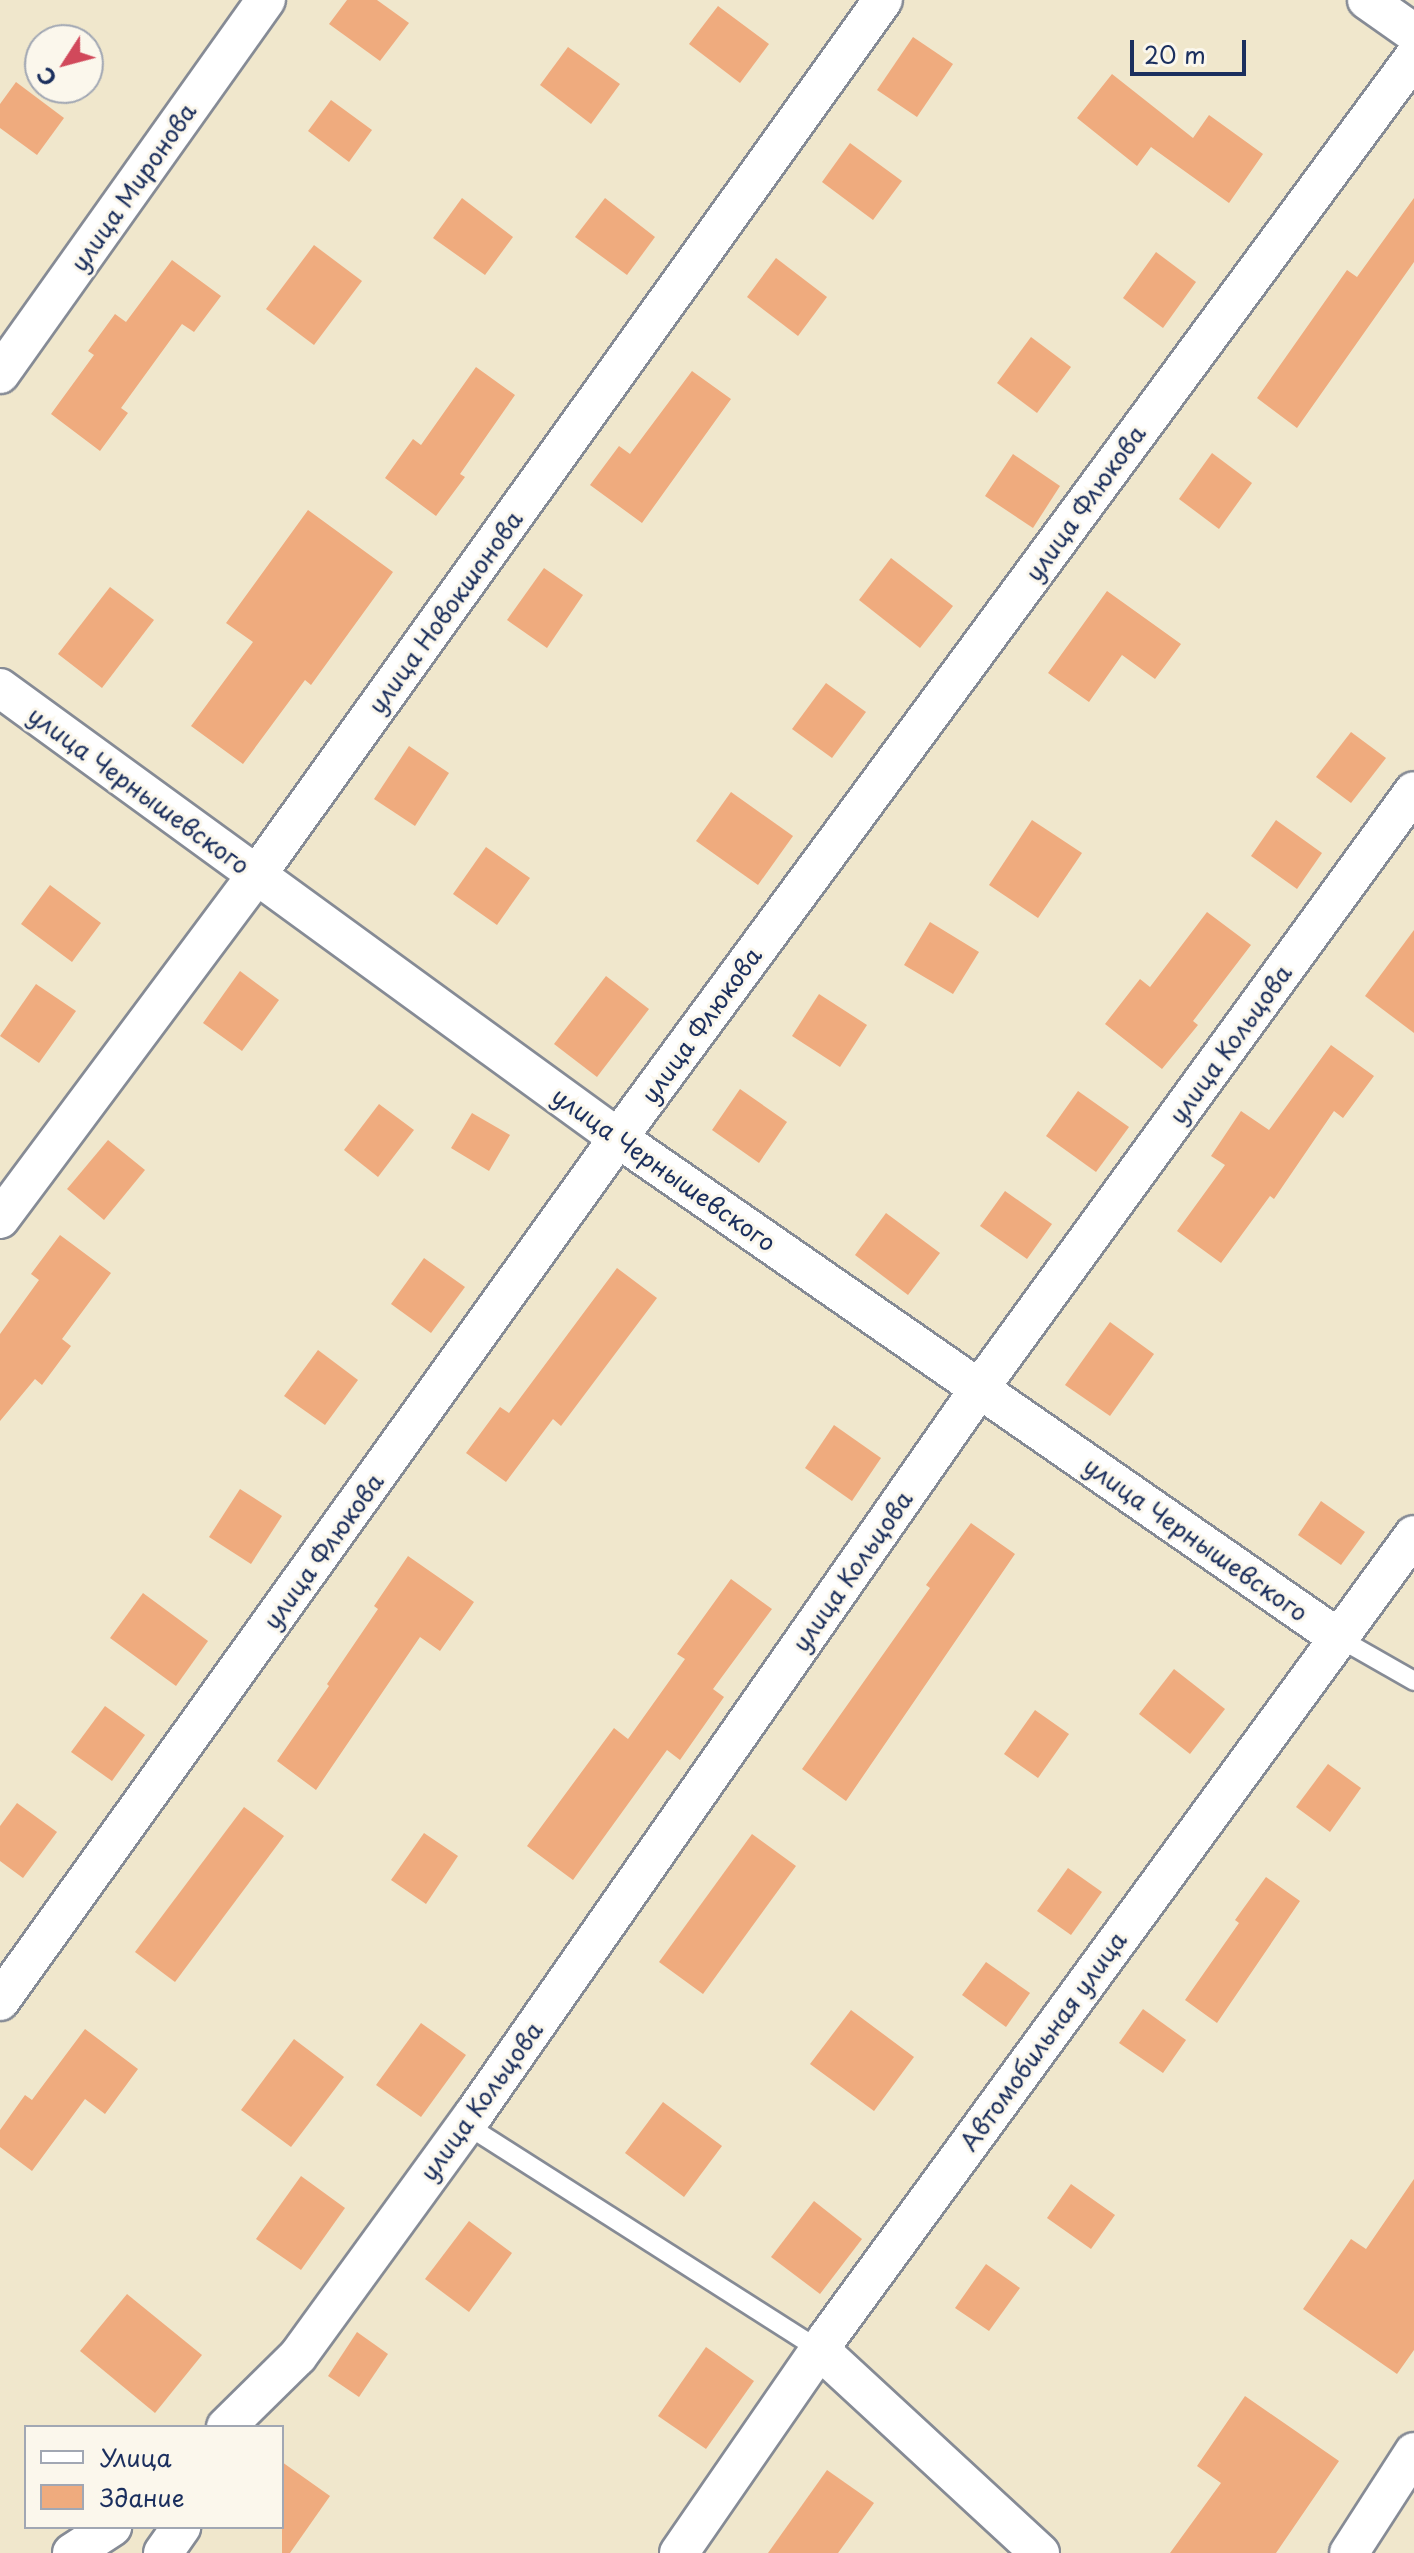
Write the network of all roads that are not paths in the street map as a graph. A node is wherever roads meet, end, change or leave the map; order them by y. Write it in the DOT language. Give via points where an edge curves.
graph roads {
  1 [pos="266,0"];
  2 [pos="883,0"];
  3 [pos="1367,0"];
  4 [pos="1414,33"];
  5 [pos="1414,57"];
  6 [pos="0,374"];
  7 [pos="0,688"];
  8 [pos="1414,791"];
  9 [pos="256,876"];
  10 [pos="618,1138"];
  11 [pos="0,1219"];
  12 [pos="979,1389"];
  13 [pos="1414,1535"];
  14 [pos="1337,1637"];
  15 [pos="1414,1681"];
  16 [pos="0,2001"];
  17 [pos="465,2124"];
  18 [pos="821,2351"];
  19 [pos="298,2356"];
  20 [pos="228,2425"];
  21 [pos="251,2425"];
  22 [pos="1414,2452"];
  23 [pos="109,2529"];
  24 [pos="180,2529"];
  25 [pos="72,2553"];
  26 [pos="163,2553"];
  27 [pos="679,2553"];
  28 [pos="1040,2553"];
  29 [pos="1349,2553"];
  1 -- 6 [label="street, улица Миронова"];
  2 -- 9 [label="street, улица Новокшонова"];
  3 -- 4 [label="street"];
  5 -- 10 [label="street, улица Флюкова"];
  7 -- 9 [label="street, улица Чернышевского"];
  8 -- 12 [label="street, улица Кольцова"];
  9 -- 10 [label="street, улица Чернышевского"];
  9 -- 11 [label="street, улица Новокшонова"];
  10 -- 12 [label="street, улица Чернышевского"];
  10 -- 16 [label="street, улица Флюкова"];
  12 -- 14 [label="street, улица Чернышевского"];
  12 -- 17 [label="street, улица Кольцова"];
  13 -- 14 [label="street, Автомобильная улица"];
  14 -- 15 [label="lane"];
  14 -- 18 [label="street, Автомобильная улица"];
  17 -- 18 [label="lane"];
  17 -- 19 [label="street, улица Кольцова"];
  18 -- 27 [label="street, Автомобильная улица"];
  18 -- 28 [label="street"];
  19 -- 20 [label="street, улица Кольцова"];
  19 -- 21 [label="street, улица Кольцова"];
  22 -- 29 [label="street"];
  23 -- 25 [label="street"];
  24 -- 26 [label="street"];
}
